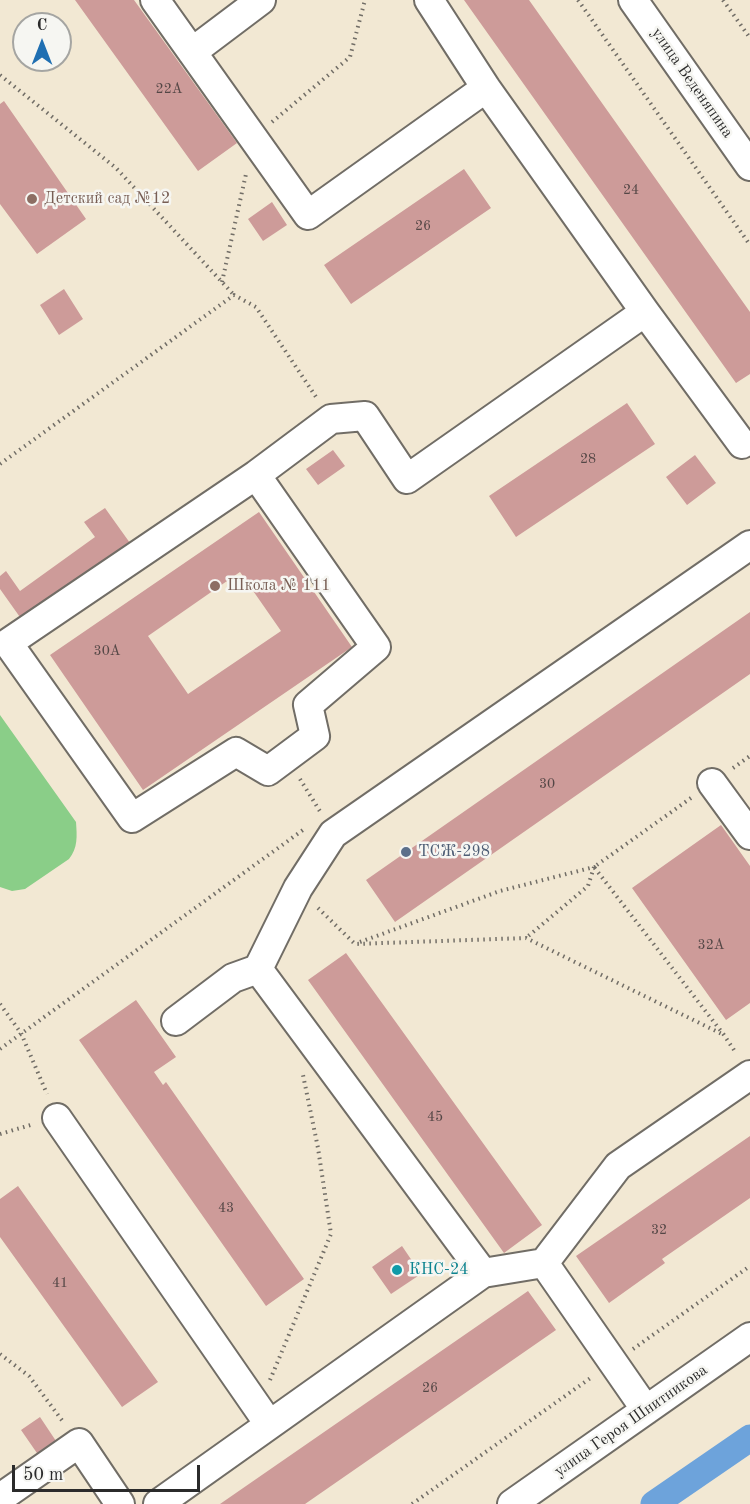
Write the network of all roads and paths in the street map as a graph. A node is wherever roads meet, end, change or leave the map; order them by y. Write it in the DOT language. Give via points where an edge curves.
graph roads {
  1 [pos="155,0"];
  2 [pos="261,0"];
  3 [pos="429,0"];
  4 [pos="578,0"];
  5 [pos="633,0"];
  6 [pos="723,0"];
  7 [pos="750,39"];
  8 [pos="192,52"];
  9 [pos="0,75"];
  10 [pos="486,88"];
  11 [pos="750,166"];
  12 [pos="750,245"];
  13 [pos="234,295"];
  14 [pos="645,312"];
  15 [pos="331,419"];
  16 [pos="747,446"];
  17 [pos="0,464"];
  18 [pos="256,475"];
  19 [pos="750,545"];
  20 [pos="286,757"];
  21 [pos="712,783"];
  22 [pos="303,830"];
  23 [pos="333,834"];
  24 [pos="750,836"];
  25 [pos="594,867"];
  26 [pos="298,888"];
  27 [pos="526,938"];
  28 [pos="355,944"];
  29 [pos="258,969"];
  30 [pos="0,1004"];
  31 [pos="176,1021"];
  32 [pos="21,1033"];
  33 [pos="724,1035"];
  34 [pos="0,1049"];
  35 [pos="743,1065"];
  36 [pos="301,1068"];
  37 [pos="57,1118"];
  38 [pos="0,1134"];
  39 [pos="544,1263"];
  40 [pos="750,1266"];
  41 [pos="483,1273"];
  42 [pos="750,1337"];
  43 [pos="0,1354"];
  44 [pos="613,1363"];
  45 [pos="646,1410"];
  46 [pos="264,1417"];
  47 [pos="79,1443"];
  48 [pos="0,1498"];
  49 [pos="120,1504"];
  50 [pos="158,1504"];
  51 [pos="412,1504"];
  52 [pos="512,1504"];
  1 -- 8 [label="street"];
  2 -- 8 [label="street"];
  3 -- 10 [label="street"];
  4 -- 12 [label="path"];
  5 -- 11 [label="street, улица Веденяпина"];
  6 -- 7 [label="path"];
  8 -- 10 [label="street" via="308,214"];
  9 -- 13 [label="path" via="116,168"];
  10 -- 14 [label="street"];
  13 -- 15 [label="path" via="256,307"];
  13 -- 17 [label="path"];
  14 -- 15 [label="street" via="407,479 365,416"];
  14 -- 16 [label="street"];
  15 -- 18 [label="street"];
  18 -- 20 [label="street" via="376,647 308,705 315,736"];
  18 -- 20 [label="street" via="8,643 132,818 236,752 268,771"];
  19 -- 23 [label="street"];
  20 -- 23 [label="path"];
  21 -- 24 [label="street"];
  21 -- 25 [label="path"];
  22 -- 32 [label="path"];
  23 -- 26 [label="street"];
  25 -- 27 [label="path" via="588,886"];
  25 -- 28 [label="path" via="500,891"];
  25 -- 33 [label="path"];
  26 -- 28 [label="path"];
  26 -- 29 [label="street"];
  27 -- 28 [label="path"];
  27 -- 33 [label="path"];
  29 -- 31 [label="street" via="233,978"];
  29 -- 41 [label="street"];
  30 -- 32 [label="path"];
  32 -- 34 [label="path"];
  32 -- 37 [label="path"];
  33 -- 35 [label="path"];
  35 -- 39 [label="street" via="618,1166"];
  36 -- 46 [label="path" via="331,1234"];
  37 -- 38 [label="path"];
  37 -- 46 [label="street"];
  39 -- 41 [label="street"];
  39 -- 44 [label="street"];
  40 -- 44 [label="path"];
  41 -- 46 [label="street"];
  42 -- 45 [label="street, улица Героя Шнитникова"];
  43 -- 47 [label="path" via="29,1377"];
  44 -- 45 [label="street"];
  44 -- 51 [label="path"];
  45 -- 52 [label="street, улица Героя Шнитникова"];
  46 -- 50 [label="street"];
  47 -- 48 [label="street"];
  47 -- 49 [label="street"];
}
